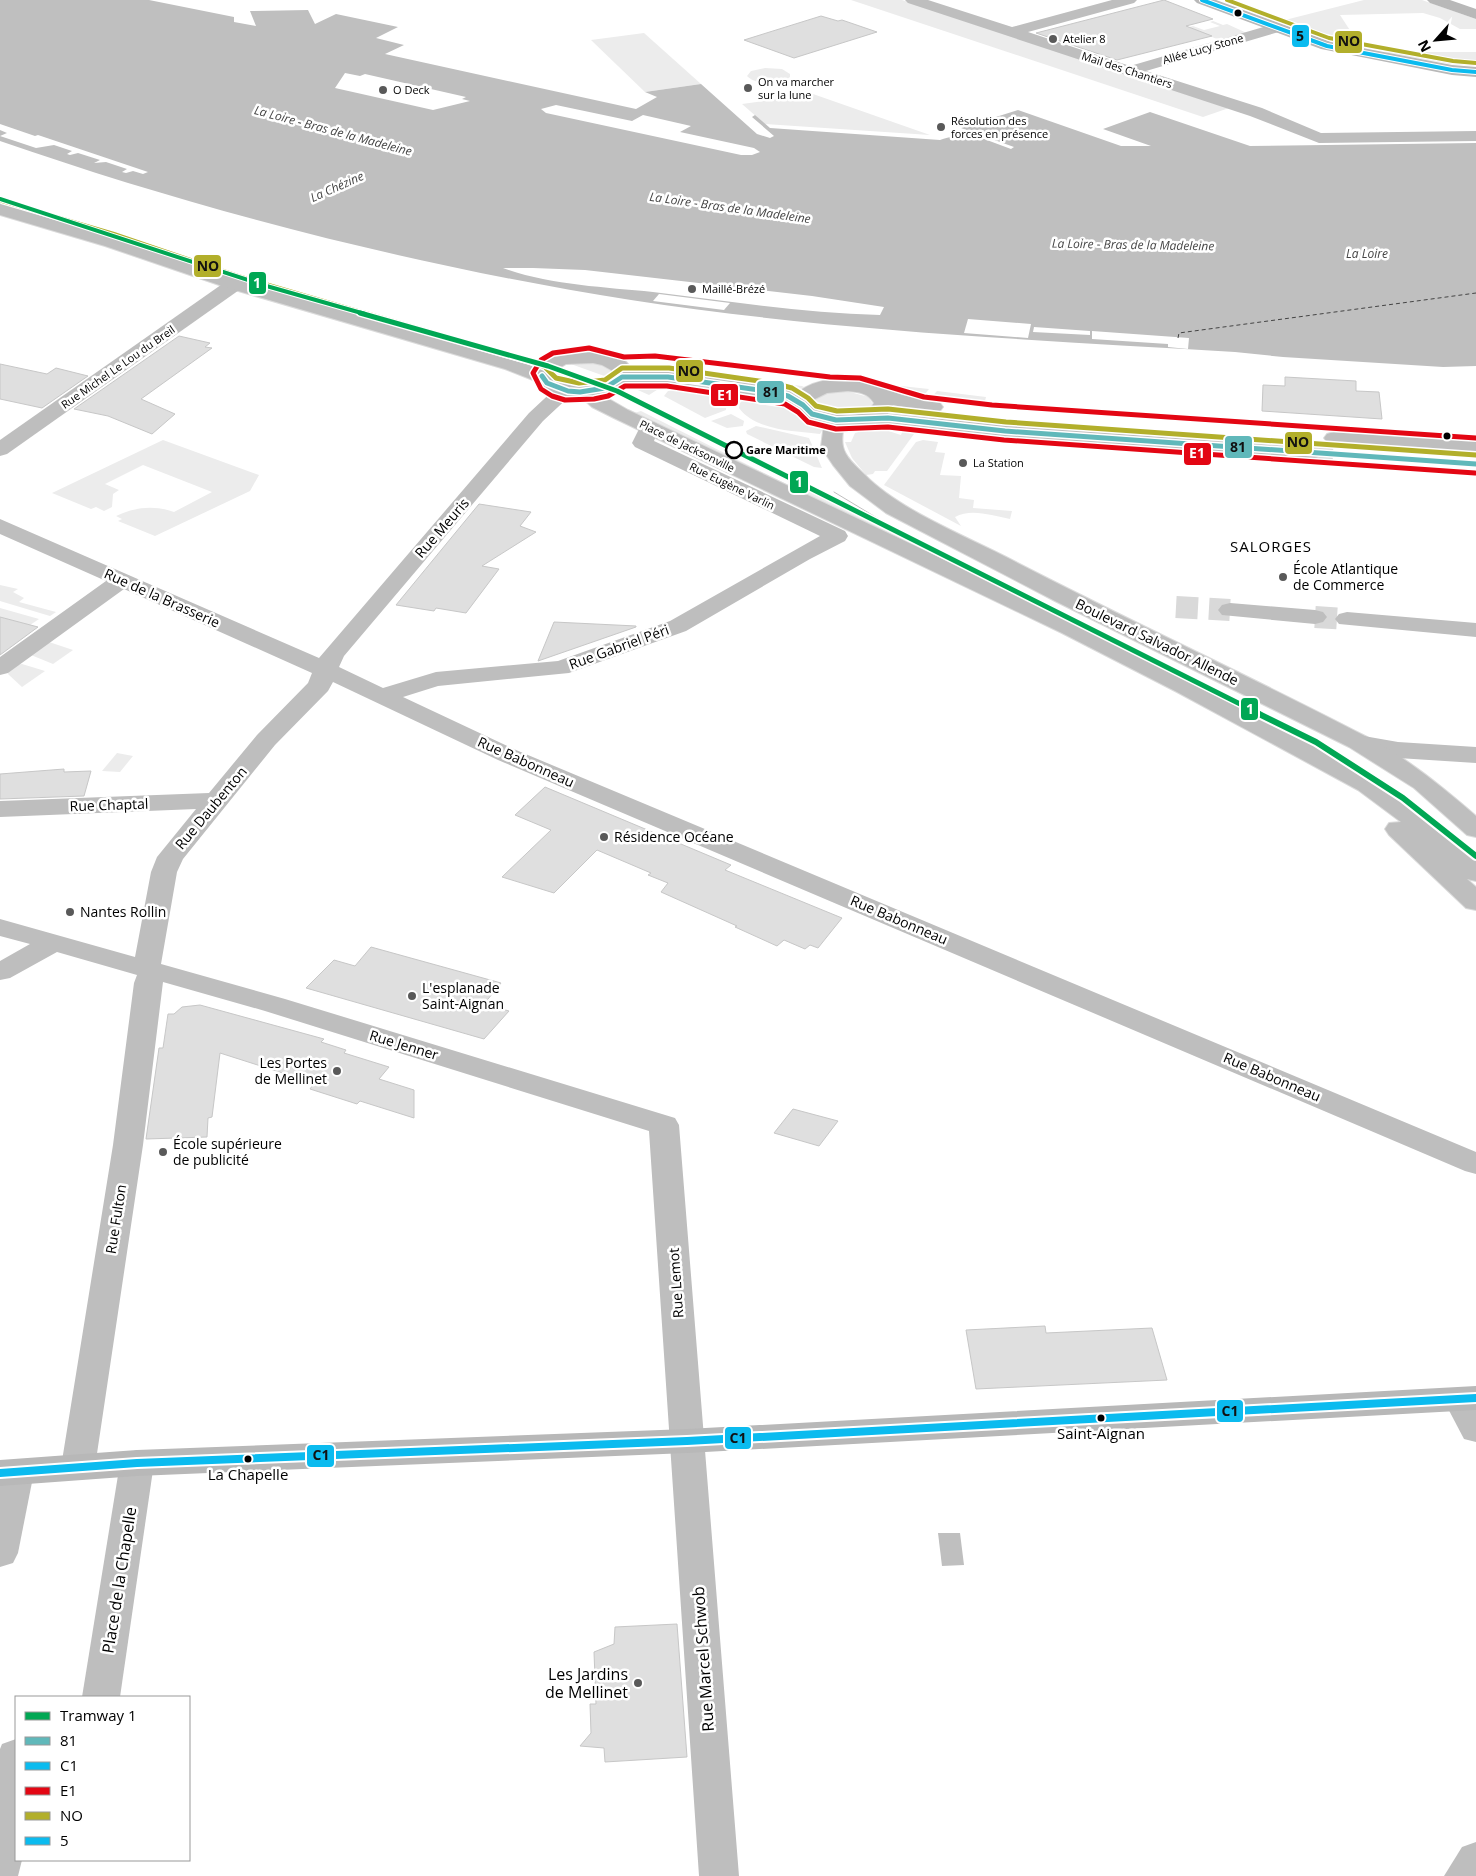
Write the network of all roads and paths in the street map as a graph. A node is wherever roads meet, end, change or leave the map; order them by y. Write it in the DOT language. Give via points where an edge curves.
graph roads {
  1 [pos="913,0"];
  2 [pos="1128,0"];
  3 [pos="1202,0"];
  4 [pos="1435,0"];
  5 [pos="1476,14"];
  6 [pos="1277,28"];
  7 [pos="1012,32"];
  8 [pos="1128,71"];
  9 [pos="1476,72"];
  10 [pos="1476,136"];
  11 [pos="0,209"];
  12 [pos="235,284"];
  13 [pos="620,371"];
  14 [pos="542,376"];
  15 [pos="829,386"];
  16 [pos="565,390"];
  17 [pos="587,392"];
  18 [pos="878,394"];
  19 [pos="803,405"];
  20 [pos="867,418"];
  21 [pos="836,420"];
  22 [pos="649,427"];
  23 [pos="1476,447"];
  24 [pos="0,450"];
  25 [pos="1476,464"];
  26 [pos="791,496"];
  27 [pos="0,526"];
  28 [pos="837,536"];
  29 [pos="122,580"];
  30 [pos="1230,610"];
  31 [pos="1315,617"];
  32 [pos="1347,620"];
  33 [pos="1476,630"];
  34 [pos="0,668"];
  35 [pos="324,670"];
  36 [pos="381,696"];
  37 [pos="1288,742"];
  38 [pos="1358,742"];
  39 [pos="1476,755"];
  40 [pos="1423,783"];
  41 [pos="218,800"];
  42 [pos="0,809"];
  43 [pos="1476,817"];
  44 [pos="1476,829"];
  45 [pos="1476,873"];
  46 [pos="1476,902"];
  47 [pos="0,928"];
  48 [pos="55,942"];
  49 [pos="148,970"];
  50 [pos="0,972"];
  51 [pos="664,1125"];
  52 [pos="1476,1164"];
  53 [pos="1468,1399"];
  54 [pos="1476,1430"];
  55 [pos="687,1441"];
  56 [pos="137,1463"];
  57 [pos="78,1467"];
  58 [pos="8,1473"];
  59 [pos="0,1553"];
  60 [pos="101,1696"];
  61 [pos="0,1751"];
  62 [pos="15,1754"];
  63 [pos="15,1784"];
  64 [pos="1476,1858"];
  65 [pos="0,1872"];
  66 [pos="719,1876"];
  67 [pos="1464,1876"];
  1 -- 7 [label="street, Mail des Chantiers"];
  2 -- 7 [label="street"];
  3 -- 6 [label="street"];
  4 -- 5 [label="street"];
  6 -- 8 [label="street, Allée Lucy Stone"];
  6 -- 9 [label="street" via="1316,42 1378,56"];
  7 -- 8 [label="street, Mail des Chantiers"];
  8 -- 10 [label="street, Mail des Chantiers" via="1256,112 1319,138"];
  11 -- 12 [label="street"];
  12 -- 14 [label="street"];
  12 -- 24 [label="street, Rue Michel Le Lou du Breil"];
  13 -- 14 [label="street" via="595,357 570,358 549,365 542,371"];
  13 -- 15 [label="street" via="656,364"];
  13 -- 17 [label="street" via="610,387"];
  13 -- 19 [label="street" via="741,387 788,396"];
  14 -- 16 [label="street" via="548,384"];
  15 -- 18 [label="street" via="855,386"];
  15 -- 19 [label="street" via="808,393"];
  16 -- 17 [label="street"];
  16 -- 35 [label="street, Rue Meuris" via="536,417 336,651"];
  17 -- 22 [label="street, Place de Jacksonville" via="599,403"];
  18 -- 20 [label="street" via="884,400 884,406"];
  18 -- 20 [label="street" via="922,406 1311,445 1005,431"];
  19 -- 21 [label="street" via="812,414"];
  20 -- 21 [label="street"];
  21 -- 38 [label="street, Boulevard Salvador Allende" via="831,447 840,461 858,481 894,508"];
  22 -- 26 [label="street, Place de Jacksonville"];
  22 -- 28 [label="street, Rue Eugène Varlin" via="642,443"];
  23 -- 25 [label="street" via="1334,446"];
  26 -- 37 [label="street, Boulevard Salvador Allende" via="1124,654"];
  27 -- 29 [label="street, Rue de la Brasserie"];
  28 -- 36 [label="street, Rue Gabriel Péri" via="678,626 570,665 436,678"];
  29 -- 34 [label="street"];
  29 -- 35 [label="street, Rue de la Brasserie"];
  30 -- 31 [label="street"];
  32 -- 33 [label="street"];
  35 -- 36 [label="street, Rue Babonneau"];
  35 -- 41 [label="street, Rue Daubenton" via="318,686 266,740"];
  36 -- 52 [label="street, Rue Babonneau" via="507,755"];
  37 -- 45 [label="street, Boulevard Salvador Allende" via="1367,785 1405,812"];
  37 -- 46 [label="street" via="1373,806"];
  38 -- 39 [label="street" via="1398,750"];
  38 -- 40 [label="street, Boulevard Salvador Allende"];
  40 -- 43 [label="street"];
  40 -- 44 [label="street, Boulevard Salvador Allende"];
  41 -- 42 [label="street, Rue Chaptal"];
  41 -- 49 [label="street, Rue Daubenton" via="170,857 164,872"];
  47 -- 48 [label="street, Rue Jenner"];
  48 -- 49 [label="street, Rue Jenner"];
  48 -- 50 [label="street"];
  49 -- 51 [label="street, Rue Jenner" via="275,1005"];
  49 -- 57 [label="street, Rue Fulton" via="128,1145"];
  51 -- 55 [label="street, Rue Lemot"];
  53 -- 54 [label="street"];
  53 -- 55 [label="street"];
  55 -- 56 [label="street"];
  55 -- 66 [label="street, Rue Marcel Schwob"];
  56 -- 57 [label="street"];
  56 -- 60 [label="street, Place de la Chapelle"];
  57 -- 58 [label="street"];
  58 -- 59 [label="street"];
  61 -- 62 [label="street"];
  63 -- 65 [label="street"];
  64 -- 67 [label="street"];
}
